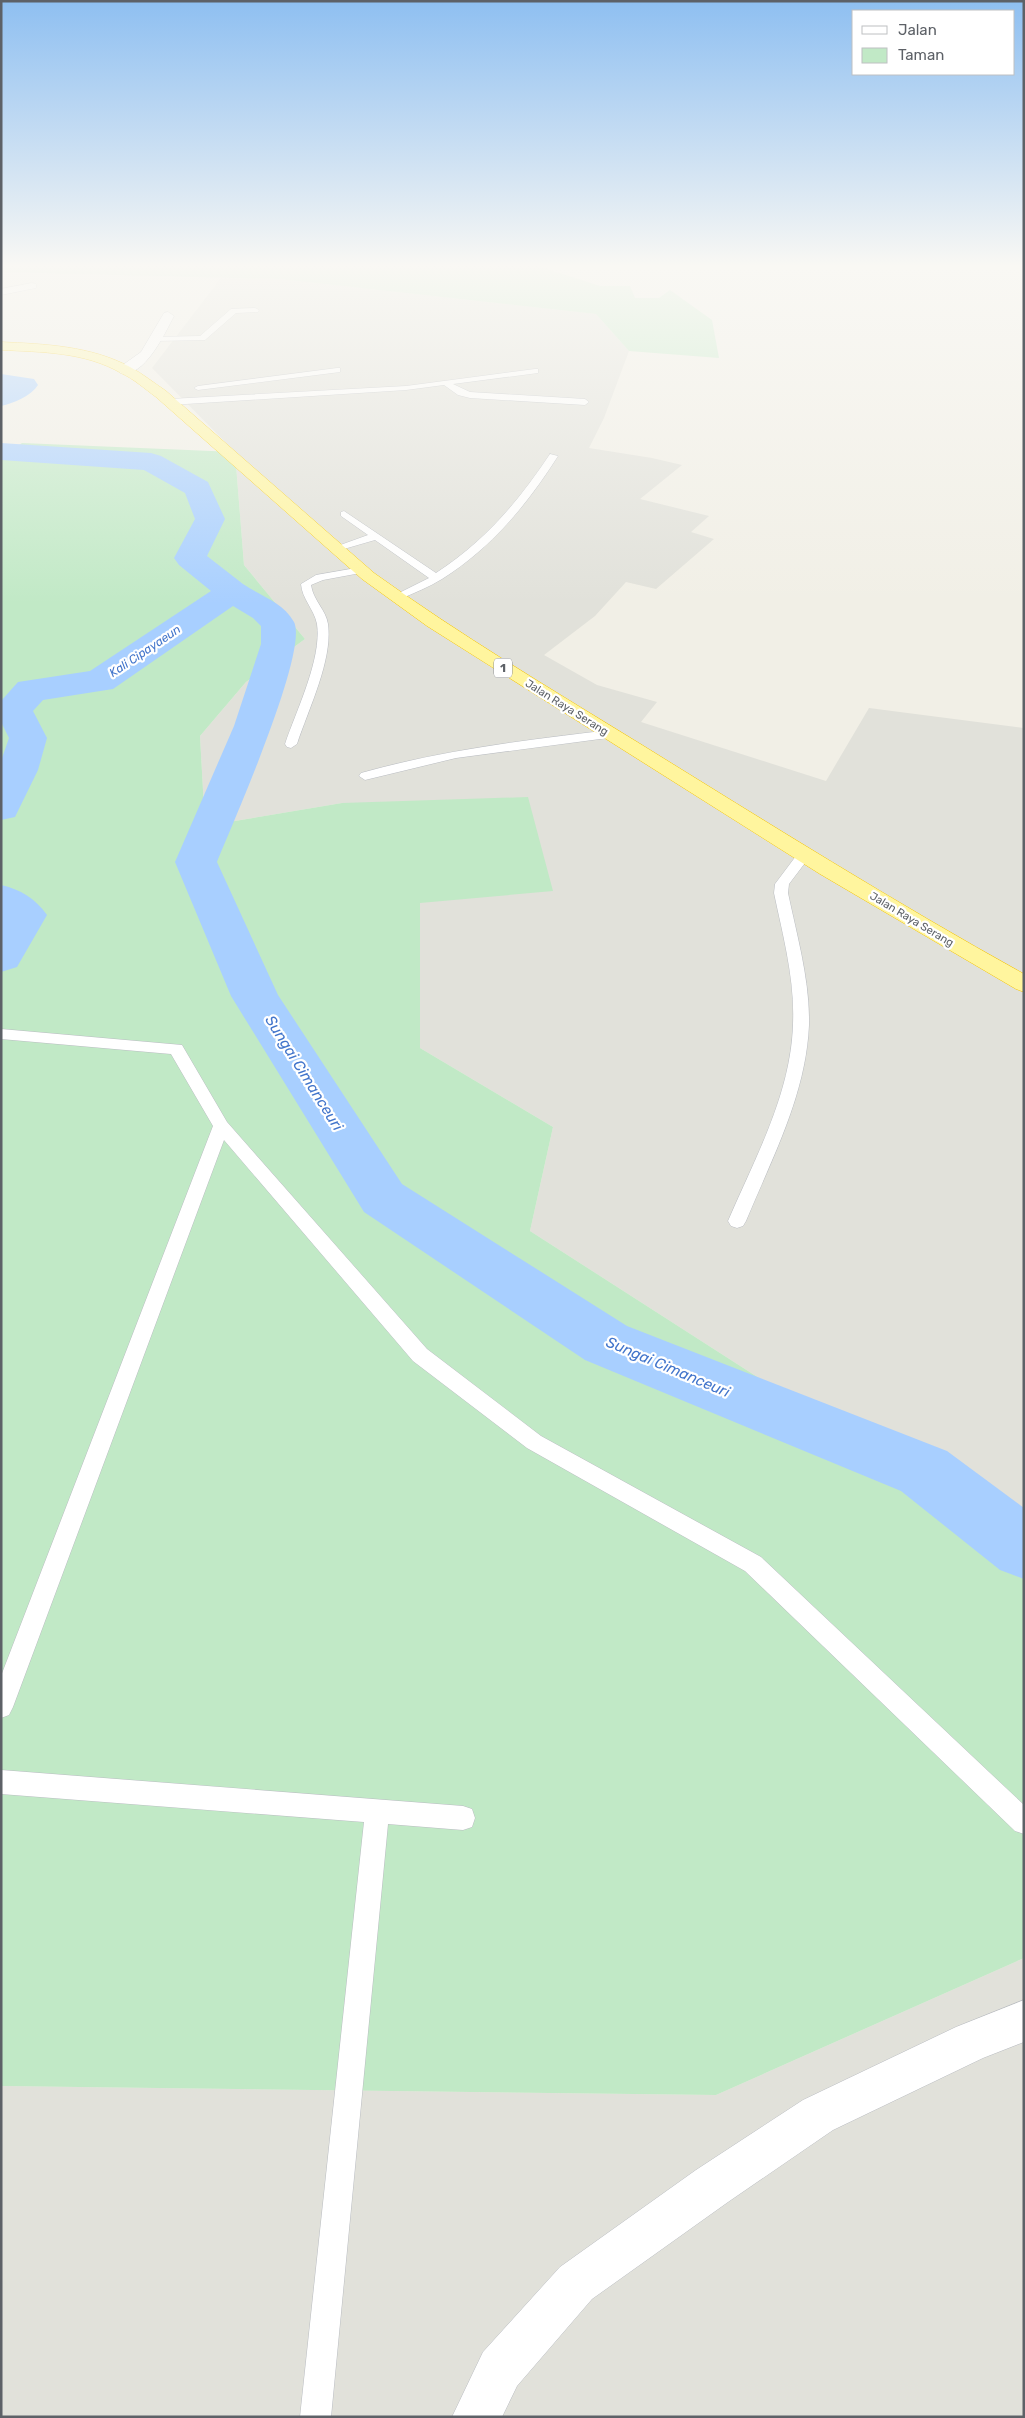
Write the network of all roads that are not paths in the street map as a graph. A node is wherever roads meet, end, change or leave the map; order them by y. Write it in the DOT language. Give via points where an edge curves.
graph roads {
  1 [pos="140,379"];
  2 [pos="272,379"];
  3 [pos="482,379"];
  4 [pos="447,384"];
  5 [pos="190,390"];
  6 [pos="167,396"];
  7 [pos="585,402"];
  8 [pos="553,456"];
  9 [pos="344,514"];
  10 [pos="377,536"];
  11 [pos="337,548"];
  12 [pos="362,570"];
  13 [pos="436,578"];
  14 [pos="396,597"];
  15 [pos="610,734"];
  16 [pos="290,744"];
  17 [pos="365,776"];
  18 [pos="804,855"];
  19 [pos="1024,984"];
  20 [pos="1,1034"];
  21 [pos="221,1126"];
  22 [pos="737,1221"];
  23 [pos="1,1707"];
  24 [pos="1,1782"];
  25 [pos="377,1812"];
  26 [pos="463,1818"];
  27 [pos="1024,1822"];
  28 [pos="1024,2021"];
  29 [pos="315,2417"];
  30 [pos="476,2417"];
  1 -- 6 [label="highway, Jalan Raya Serang / 1"];
  2 -- 5 [label="lane"];
  3 -- 4 [label="lane"];
  4 -- 6 [label="lane"];
  4 -- 7 [label="lane" via="470,395"];
  6 -- 11 [label="highway, Jalan Raya Serang / 1"];
  8 -- 13 [label="lane" via="528,497 504,526"];
  9 -- 10 [label="lane"];
  10 -- 11 [label="lane"];
  10 -- 13 [label="lane"];
  11 -- 12 [label="highway, Jalan Raya Serang / 1"];
  12 -- 14 [label="highway, Jalan Raya Serang / 1"];
  12 -- 16 [label="lane" via="320,577 306,584 322,623 322,649"];
  13 -- 14 [label="lane"];
  14 -- 15 [label="highway, Jalan Raya Serang / 1" via="461,642"];
  15 -- 17 [label="lane" via="402,764"];
  15 -- 18 [label="highway, Jalan Raya Serang / 1"];
  18 -- 19 [label="highway, Jalan Raya Serang / 1"];
  18 -- 22 [label="lane" via="782,884 781,893 799,985 797,1059 784,1107"];
  20 -- 21 [label="lane" via="176,1049"];
  21 -- 23 [label="lane"];
  21 -- 27 [label="lane" via="420,1355 534,1442 753,1564"];
  24 -- 25 [label="lane"];
  25 -- 26 [label="lane"];
  25 -- 29 [label="lane"];
  28 -- 30 [label="street" via="972,2042 818,2116 712,2186 576,2283 500,2369"];
}
